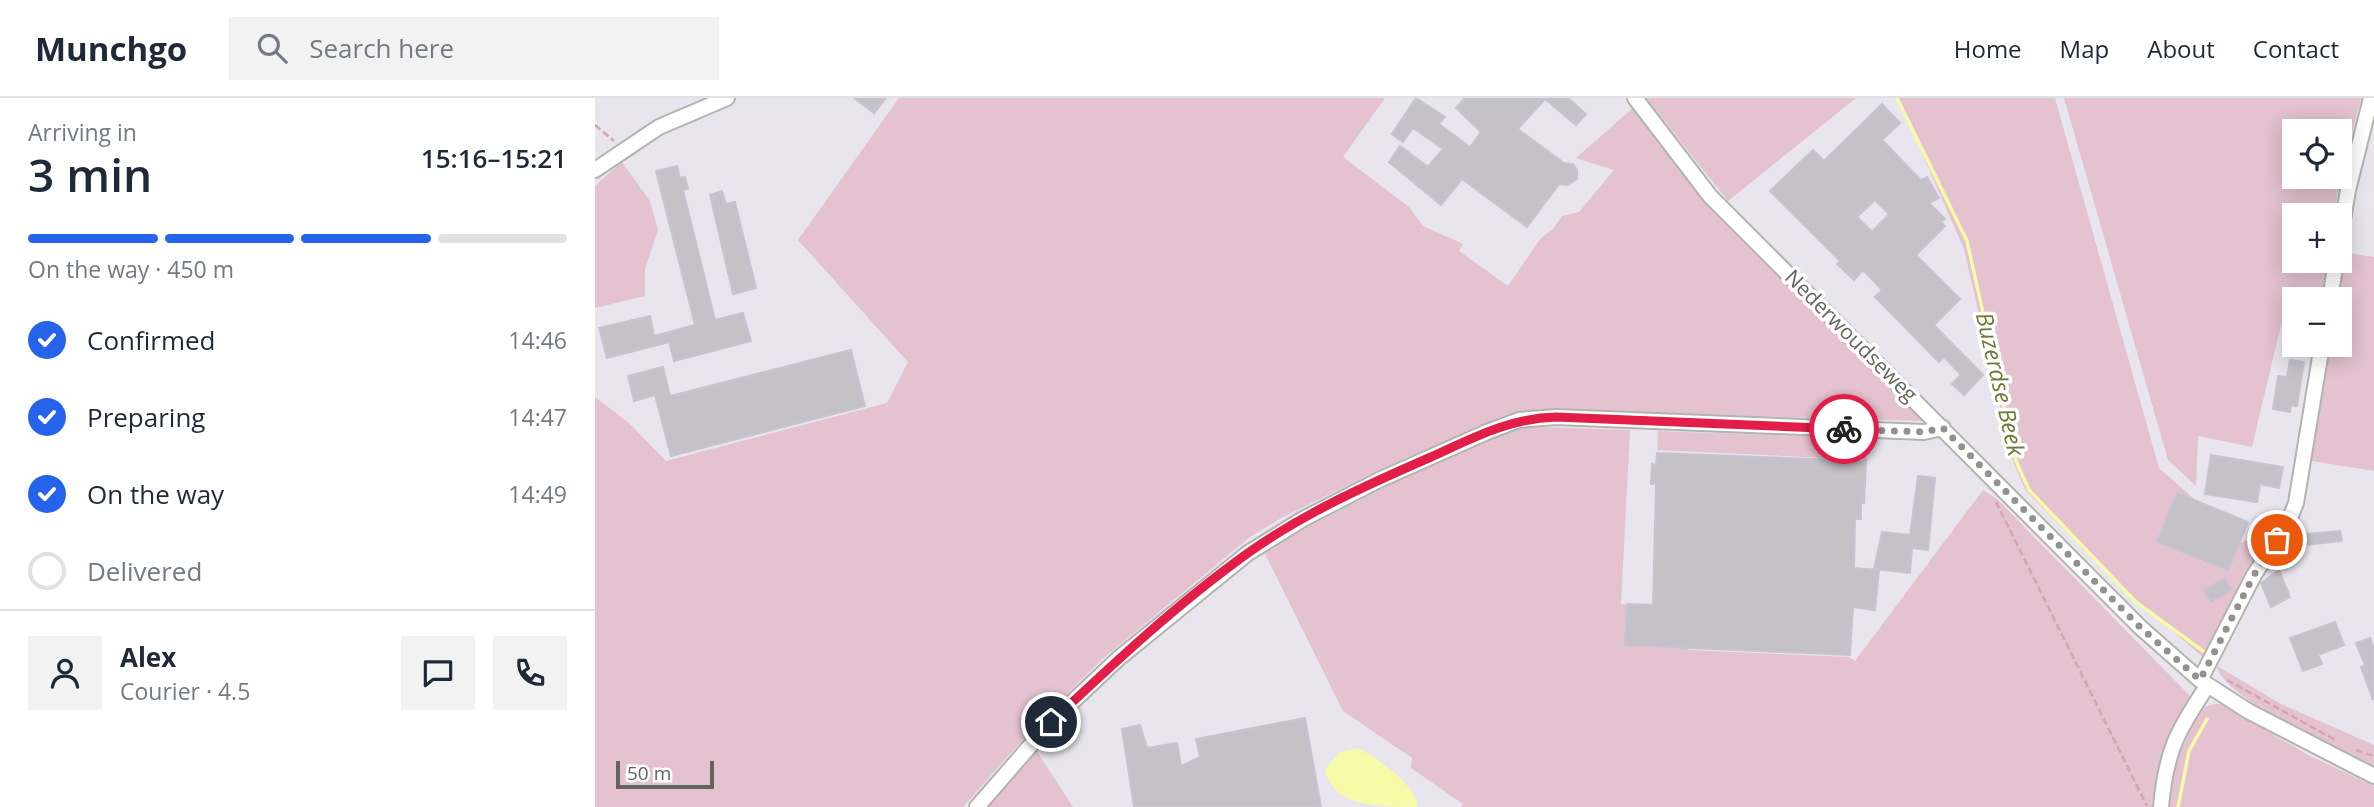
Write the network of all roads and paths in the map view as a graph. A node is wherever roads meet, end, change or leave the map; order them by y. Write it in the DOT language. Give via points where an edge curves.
graph roads {
  1 [pos="727,98"];
  2 [pos="1635,98"];
  3 [pos="2371,98"];
  4 [pos="595,125"];
  5 [pos="624,148"];
  6 [pos="595,170"];
  7 [pos="2346,203"];
  8 [pos="2320,357"];
  9 [pos="1943,428"];
  10 [pos="1995,500"];
  11 [pos="2225,680"];
  12 [pos="2204,683"];
  13 [pos="2341,743"];
  14 [pos="2353,749"];
  15 [pos="2374,756"];
  16 [pos="2374,776"];
  17 [pos="977,807"];
  18 [pos="2147,807"];
  19 [pos="2161,807"];
  1 -- 5 [label="street" via="659,127"];
  2 -- 9 [label="street, Nederwoudseweg" via="1710,197"];
  3 -- 7 [label="street"];
  4 -- 5 [label="path"];
  5 -- 6 [label="street"];
  8 -- 12 [label="street" via="2296,503 2254,575"];
  9 -- 12 [label="street, Nederwoudseweg" via="2140,627"];
  9 -- 17 [label="street" via="1924,432 1556,417 1519,420 1487,432 1368,486 1248,553 1060,713"];
  10 -- 18 [label="path"];
  11 -- 13 [label="path"];
  12 -- 16 [label="street, Nederwoudseweg" via="2289,734"];
  12 -- 19 [label="street" via="2175,737"];
  14 -- 15 [label="path"];
}
